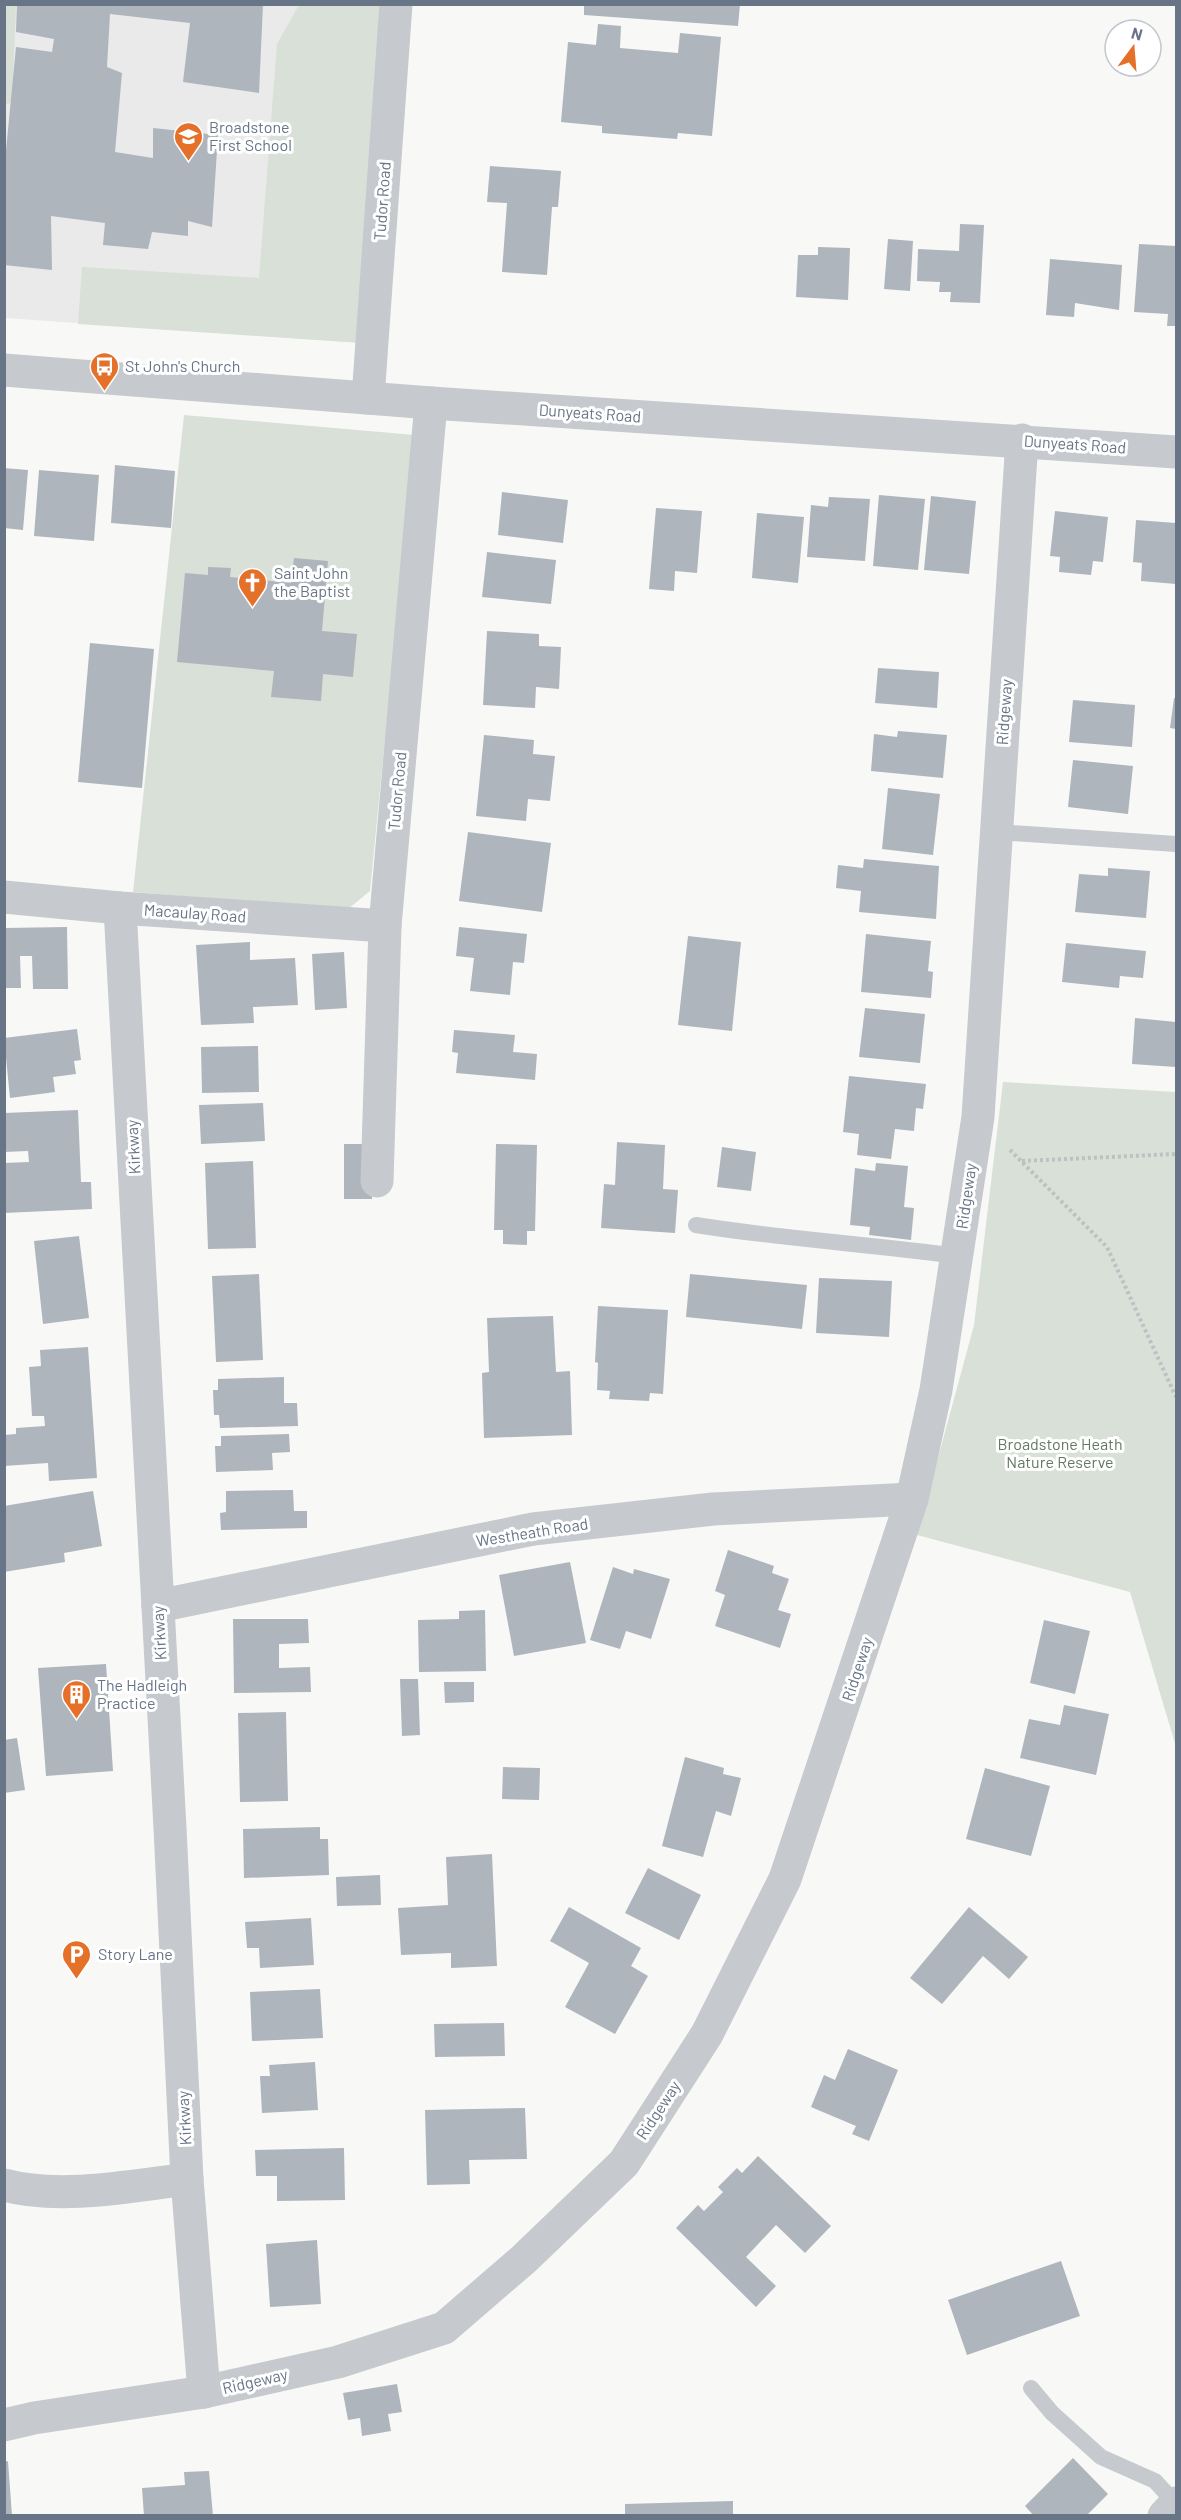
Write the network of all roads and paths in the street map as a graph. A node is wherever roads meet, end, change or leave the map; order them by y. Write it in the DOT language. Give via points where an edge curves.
graph roads {
  1 [pos="396,4"];
  2 [pos="4,370"];
  3 [pos="368,398"];
  4 [pos="431,403"];
  5 [pos="1022,440"];
  6 [pos="1176,452"];
  7 [pos="997,832"];
  8 [pos="1176,844"];
  9 [pos="4,897"];
  10 [pos="120,908"];
  11 [pos="385,926"];
  12 [pos="978,1118"];
  13 [pos="1176,1154"];
  14 [pos="1021,1161"];
  15 [pos="377,1181"];
  16 [pos="696,1224"];
  17 [pos="957,1256"];
  18 [pos="1176,1397"];
  19 [pos="912,1498"];
  20 [pos="158,1606"];
  21 [pos="187,2179"];
  22 [pos="4,2185"];
  23 [pos="1031,2388"];
  24 [pos="204,2392"];
  25 [pos="4,2425"];
  26 [pos="1176,2504"];
  27 [pos="1164,2516"];
  1 -- 3 [label="street, Tudor Road"];
  2 -- 3 [label="street, Dunyeats Road"];
  3 -- 4 [label="street, Dunyeats Road"];
  4 -- 5 [label="street, Dunyeats Road"];
  4 -- 11 [label="street, Tudor Road"];
  5 -- 6 [label="street, Dunyeats Road"];
  5 -- 7 [label="street, Ridgeway"];
  7 -- 8 [label="lane"];
  7 -- 12 [label="street, Ridgeway"];
  9 -- 10 [label="street, Macaulay Road"];
  10 -- 11 [label="street, Macaulay Road"];
  10 -- 20 [label="street, Kirkway"];
  11 -- 15 [label="street, Tudor Road"];
  12 -- 14 [label="path"];
  12 -- 17 [label="street, Ridgeway"];
  13 -- 14 [label="path"];
  14 -- 18 [label="path" via="1107,1247"];
  16 -- 17 [label="lane"];
  17 -- 19 [label="street, Ridgeway" via="936,1390"];
  19 -- 20 [label="street, Westheath Road" via="713,1509 533,1529"];
  19 -- 24 [label="street, Ridgeway" via="786,1879 707,2034 624,2163 524,2259 444,2328 338,2362"];
  20 -- 21 [label="street, Kirkway"];
  21 -- 22 [label="street" via="102,2190 23,2190"];
  21 -- 24 [label="street, Kirkway"];
  23 -- 26 [label="lane" via="1052,2413 1101,2457 1155,2481"];
  24 -- 25 [label="street, Ridgeway"];
  26 -- 27 [label="street"];
}
